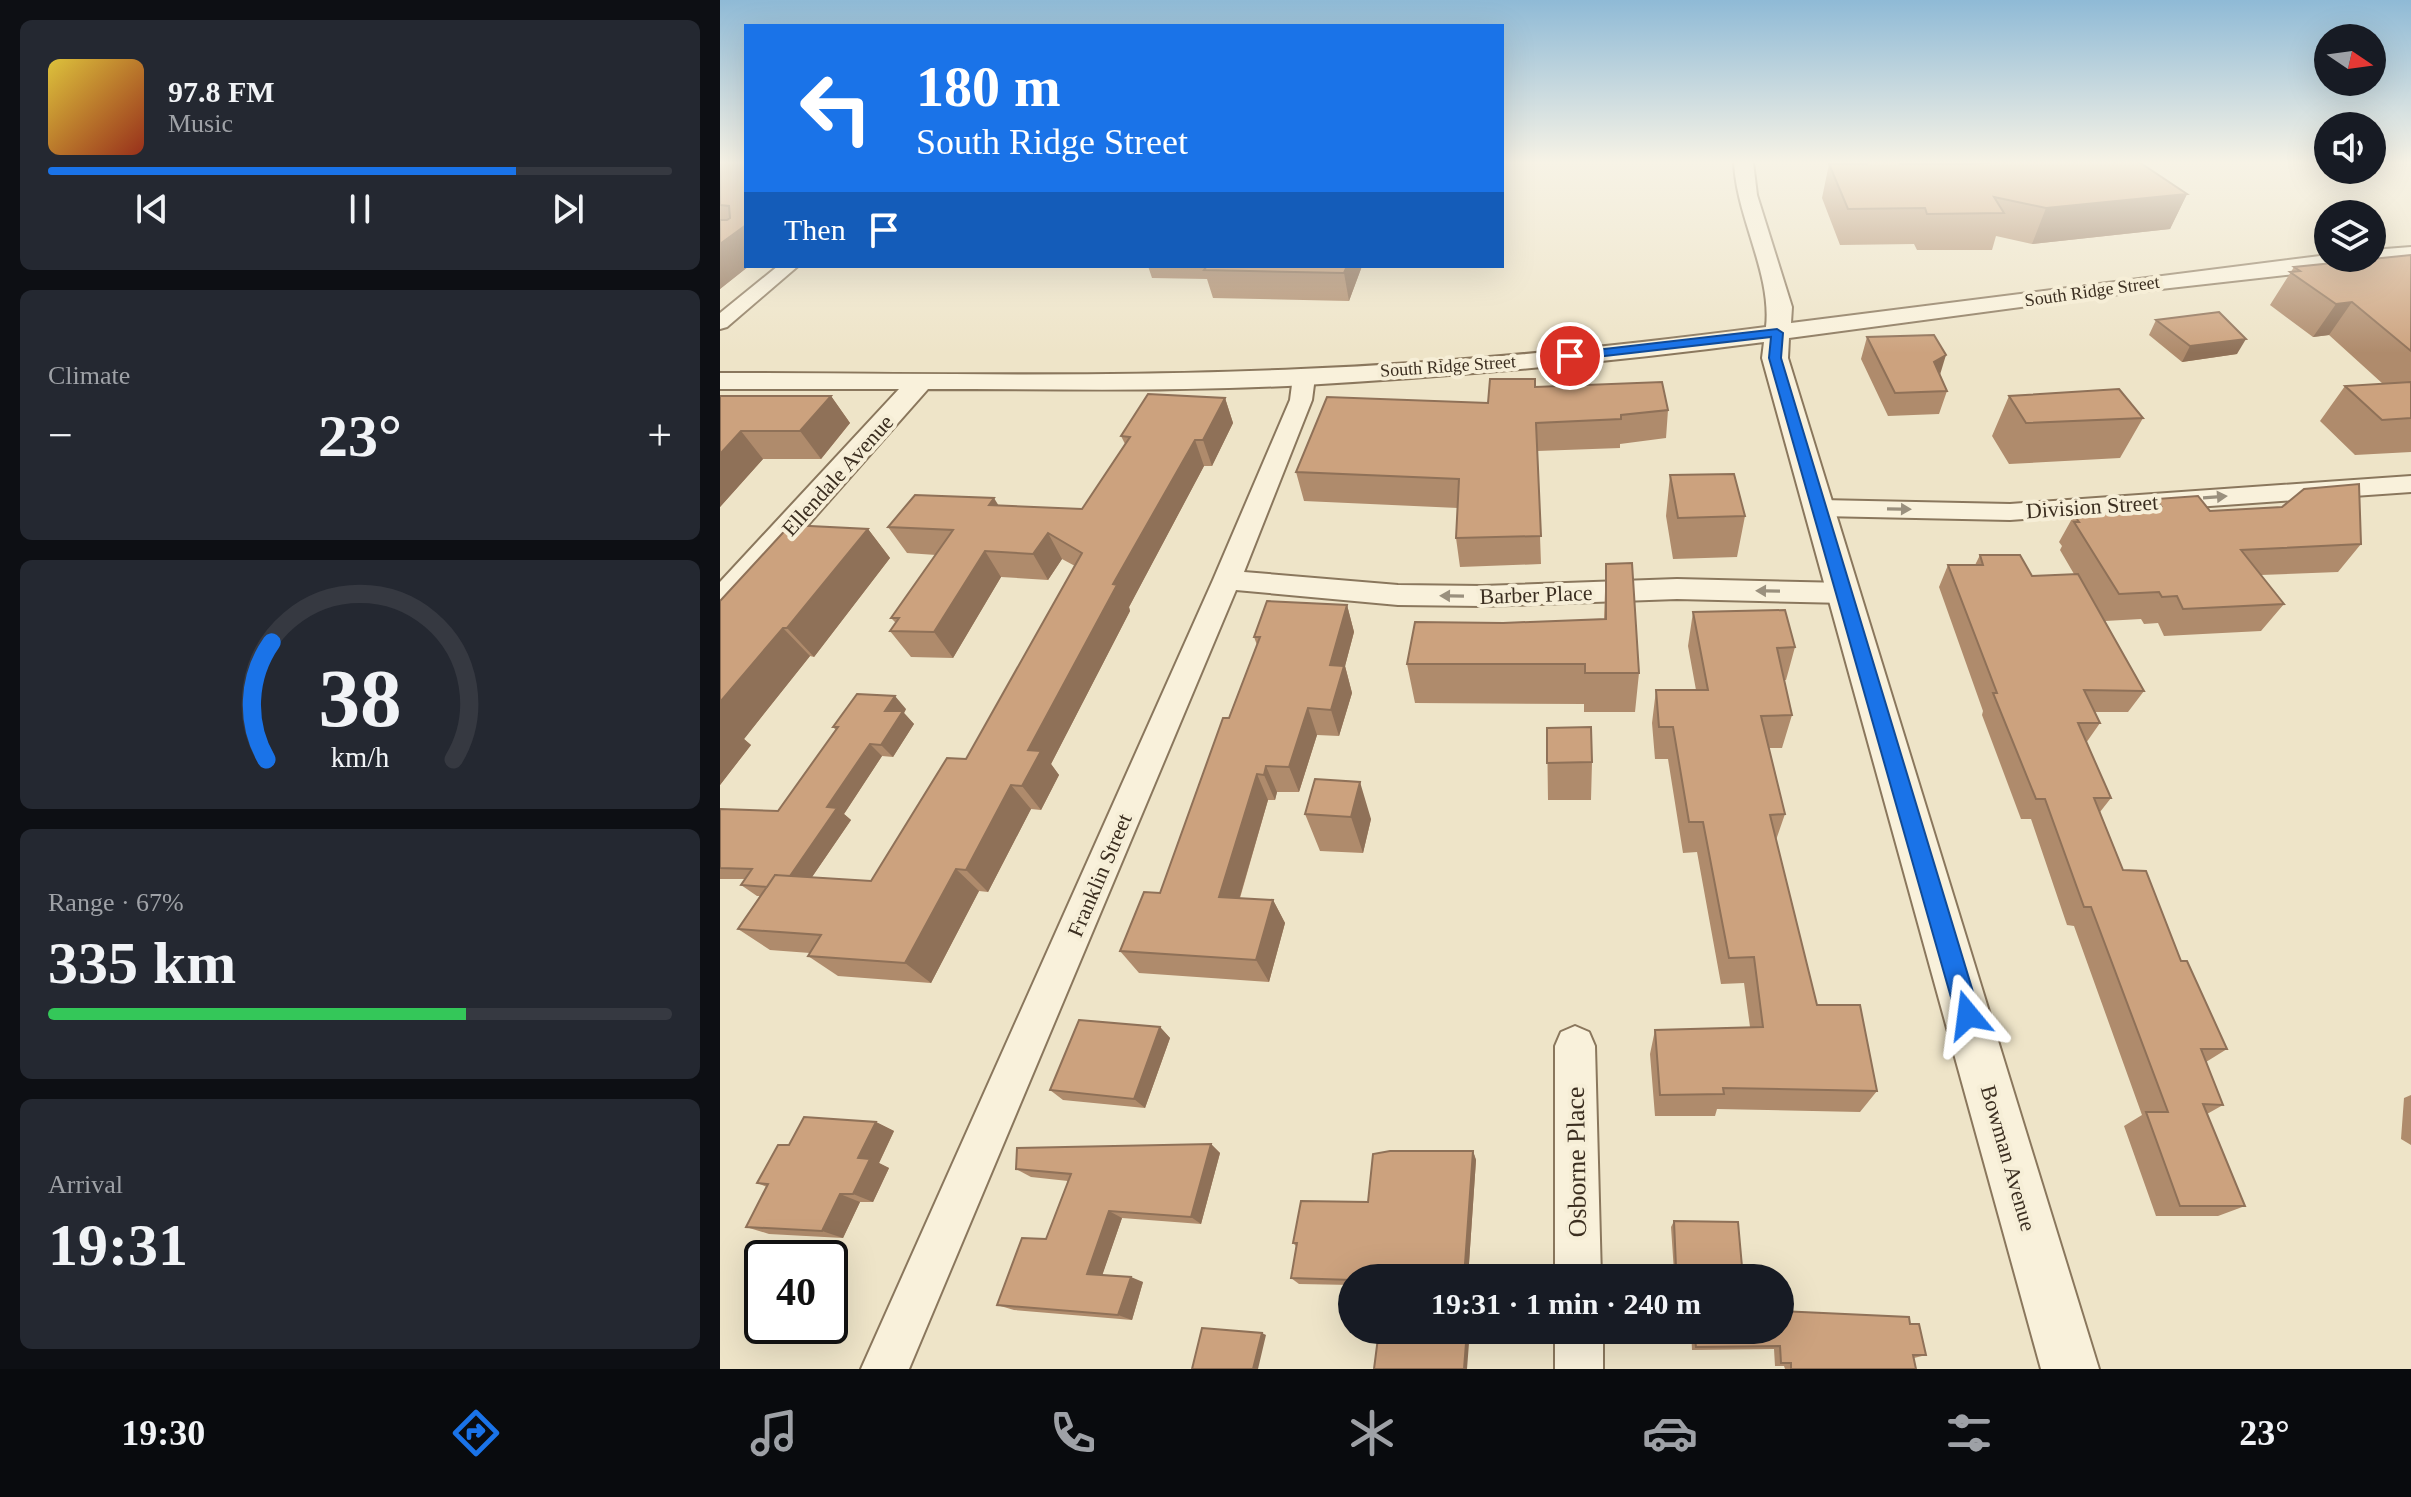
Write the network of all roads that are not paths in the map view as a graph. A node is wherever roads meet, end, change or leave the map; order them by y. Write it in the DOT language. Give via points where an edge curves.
graph roads {
  1 [pos="1756,226"];
  2 [pos="2411,254"];
  3 [pos="2386,256"];
  4 [pos="2314,264"];
  5 [pos="787,268"];
  6 [pos="720,323"];
  7 [pos="1777,333"];
  8 [pos="1304,377"];
  9 [pos="720,381"];
  10 [pos="921,381"];
  11 [pos="2411,484"];
  12 [pos="1821,508"];
  13 [pos="1227,580"];
  14 [pos="1846,593"];
  15 [pos="720,603"];
  16 [pos="1575,1046"];
  17 [pos="1578,1264"];
  18 [pos="1579,1344"];
  19 [pos="885,1369"];
  20 [pos="1579,1369"];
  21 [pos="2070,1369"];
  1 -- 7 [label="street, Bowman Avenue" via="1780,307"];
  2 -- 3 [label="street"];
  4 -- 7 [label="street, South Ridge Street"];
  5 -- 6 [label="street"];
  7 -- 8 [label="street, South Ridge Street"];
  7 -- 12 [label="street, Bowman Avenue" via="1775,358"];
  8 -- 10 [label="street, South Ridge Street"];
  8 -- 13 [label="street, Franklin Street" via="1301,400"];
  9 -- 10 [label="street, South Ridge Street"];
  10 -- 15 [label="street, Ellendale Avenue"];
  12 -- 11 [label="street, Division Street, one-way" via="2010,512"];
  12 -- 14 [label="street, Bowman Avenue"];
  14 -- 13 [label="street, Barber Place, one-way" via="1677,589 1398,595"];
  13 -- 19 [label="street, Franklin Street"];
  14 -- 21 [label="street, Bowman Avenue"];
  16 -- 17 [label="street, Osborne Place"];
  18 -- 20 [label="street"];
}
